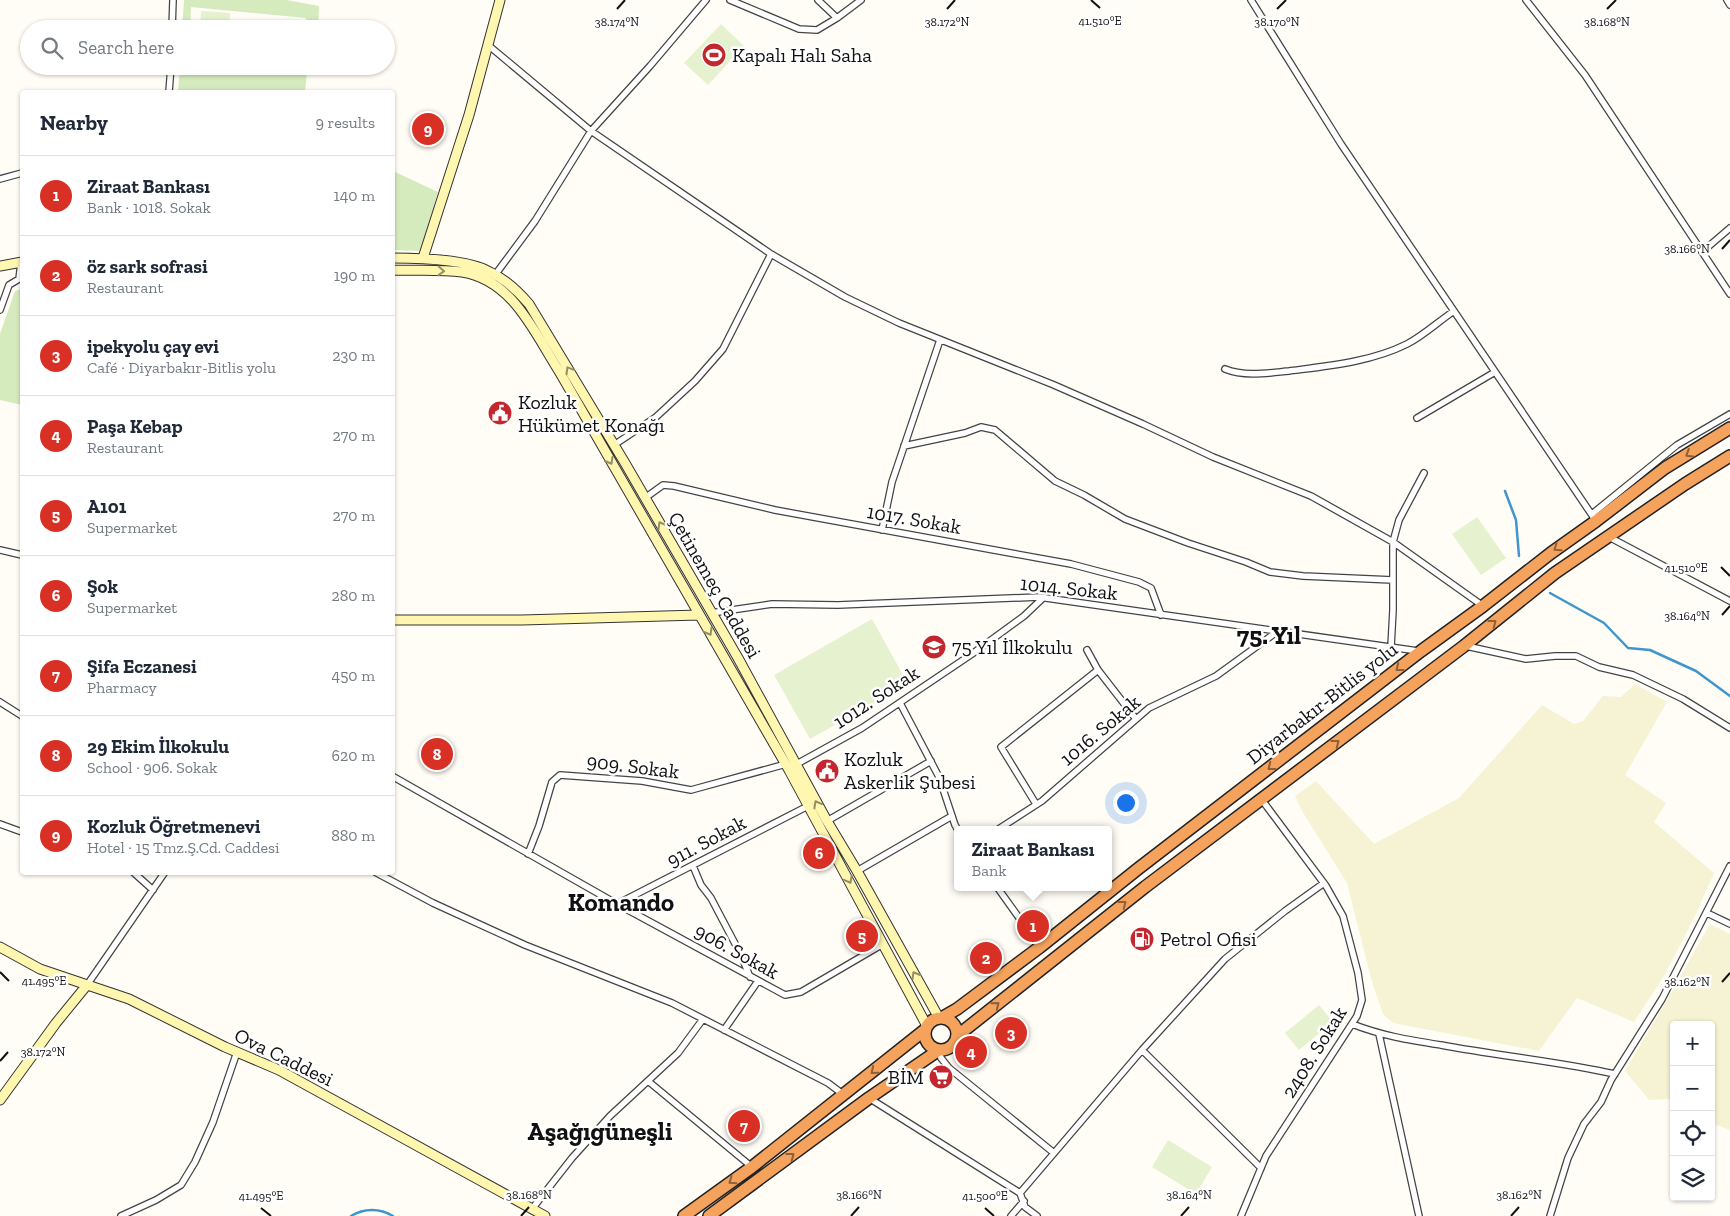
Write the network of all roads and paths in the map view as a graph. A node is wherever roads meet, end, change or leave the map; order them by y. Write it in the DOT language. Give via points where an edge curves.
graph roads {
  1 [pos="173,0"];
  2 [pos="500,0"];
  3 [pos="706,0"];
  4 [pos="730,0"];
  5 [pos="818,0"];
  6 [pos="861,0"];
  7 [pos="1251,0"];
  8 [pos="1526,0"];
  9 [pos="1726,0"];
  10 [pos="1730,5"];
  11 [pos="837,18"];
  12 [pos="172,20"];
  13 [pos="488,45"];
  14 [pos="170,75"];
  15 [pos="169,90"];
  16 [pos="592,131"];
  17 [pos="20,174"];
  18 [pos="0,179"];
  19 [pos="1730,228"];
  20 [pos="1702,252"];
  21 [pos="771,254"];
  22 [pos="395,258"];
  23 [pos="423,258"];
  24 [pos="20,263"];
  25 [pos="0,266"];
  26 [pos="395,270"];
  27 [pos="20,274"];
  28 [pos="495,275"];
  29 [pos="1730,294"];
  30 [pos="0,310"];
  31 [pos="1454,311"];
  32 [pos="940,340"];
  33 [pos="1225,369"];
  34 [pos="1495,372"];
  35 [pos="1730,414"];
  36 [pos="1417,418"];
  37 [pos="1730,428"];
  38 [pos="614,446"];
  39 [pos="904,446"];
  40 [pos="1730,456"];
  41 [pos="1424,473"];
  42 [pos="645,498"];
  43 [pos="1594,518"];
  44 [pos="882,530"];
  45 [pos="1609,537"];
  46 [pos="1393,542"];
  47 [pos="0,550"];
  48 [pos="20,555"];
  49 [pos="1393,580"];
  50 [pos="1043,598"];
  51 [pos="1730,601"];
  52 [pos="1483,606"];
  53 [pos="712,613"];
  54 [pos="699,615"];
  55 [pos="1161,615"];
  56 [pos="395,620"];
  57 [pos="1278,630"];
  58 [pos="1464,646"];
  59 [pos="1391,648"];
  60 [pos="1087,650"];
  61 [pos="1421,651"];
  62 [pos="1098,670"];
  63 [pos="0,702"];
  64 [pos="900,703"];
  65 [pos="20,715"];
  66 [pos="1136,719"];
  67 [pos="1730,728"];
  68 [pos="931,761"];
  69 [pos="790,764"];
  70 [pos="395,778"];
  71 [pos="1262,800"];
  72 [pos="1036,804"];
  73 [pos="808,806"];
  74 [pos="952,816"];
  75 [pos="827,821"];
  76 [pos="0,824"];
  77 [pos="956,826"];
  78 [pos="1002,826"];
  79 [pos="20,831"];
  80 [pos="528,854"];
  81 [pos="693,866"];
  82 [pos="1730,866"];
  83 [pos="857,871"];
  84 [pos="136,875"];
  85 [pos="162,875"];
  86 [pos="381,875"];
  87 [pos="1324,883"];
  88 [pos="153,890"];
  89 [pos="1112,890"];
  90 [pos="1001,891"];
  91 [pos="1111,891"];
  92 [pos="617,904"];
  93 [pos="1707,913"];
  94 [pos="1730,924"];
  95 [pos="883,944"];
  96 [pos="0,947"];
  97 [pos="1040,947"];
  98 [pos="750,976"];
  99 [pos="758,980"];
  100 [pos="87,985"];
  101 [pos="941,1018"];
  102 [pos="703,1019"];
  103 [pos="1352,1024"];
  104 [pos="926,1027"];
  105 [pos="724,1030"];
  106 [pos="1379,1034"];
  107 [pos="958,1036"];
  108 [pos="939,1050"];
  109 [pos="1142,1050"];
  110 [pos="236,1052"];
  111 [pos="1615,1074"];
  112 [pos="648,1081"];
  113 [pos="844,1095"];
  114 [pos="869,1098"];
  115 [pos="0,1100"];
  116 [pos="1054,1153"];
  117 [pos="752,1168"];
  118 [pos="1262,1168"];
  119 [pos="1020,1193"];
  120 [pos="1024,1201"];
  121 [pos="532,1209"];
  122 [pos="121,1216"];
  123 [pos="545,1216"];
  124 [pos="684,1216"];
  125 [pos="709,1216"];
  126 [pos="1011,1216"];
  127 [pos="1037,1216"];
  128 [pos="1241,1216"];
  129 [pos="1419,1216"];
  130 [pos="1550,1216"];
  1 -- 12 [label="street"];
  2 -- 13 [label="main road"];
  3 -- 16 [label="street"];
  4 -- 11 [label="street" via="800,29 817,30"];
  5 -- 11 [label="street"];
  6 -- 11 [label="street"];
  7 -- 31 [label="street" via="1341,144"];
  8 -- 20 [label="street" via="1585,75"];
  9 -- 10 [label="street"];
  13 -- 16 [label="street"];
  13 -- 23 [label="main road"];
  14 -- 15 [label="street"];
  16 -- 21 [label="street"];
  16 -- 28 [label="street" via="535,221"];
  17 -- 18 [label="street"];
  19 -- 20 [label="street"];
  20 -- 29 [label="street"];
  21 -- 32 [label="street" via="854,301"];
  21 -- 38 [label="street" via="723,349 695,381 656,417"];
  22 -- 23 [label="main road, Çetinemeç Caddesi"];
  23 -- 28 [label="main road, Çetinemeç Caddesi" via="472,265"];
  24 -- 25 [label="main road"];
  26 -- 54 [label="main road, Çetinemeç Caddesi, one-way" via="462,272 490,283 511,297 559,371"];
  27 -- 30 [label="street" via="19,279 9,286"];
  38 -- 28 [label="main road, Çetinemeç Caddesi, one-way" via="529,304"];
  31 -- 33 [label="street" via="1408,344 1369,358 1333,366 1270,373 1240,373"];
  31 -- 34 [label="street"];
  32 -- 39 [label="street"];
  32 -- 46 [label="street" via="1311,496"];
  34 -- 36 [label="street"];
  34 -- 43 [label="street"];
  35 -- 43 [label="street" via="1677,445"];
  37 -- 43 [label="highway, Diyarbakır-Bitlis yolu, one-way" via="1665,468"];
  38 -- 42 [label="main road, Çetinemeç Caddesi"];
  39 -- 44 [label="street"];
  39 -- 49 [label="street" via="981,427 995,430 1055,481 1125,519 1188,543 1270,572"];
  40 -- 45 [label="highway, Diyarbakır-Bitlis yolu"];
  41 -- 46 [label="street" via="1398,520"];
  42 -- 44 [label="street, 1017. Sokak" via="663,485 674,486 775,510"];
  53 -- 42 [label="main road, Çetinemeç Caddesi, one-way"];
  43 -- 52 [label="highway, Diyarbakır-Bitlis yolu, one-way"];
  44 -- 55 [label="street, 1017. Sokak" via="1071,564 1140,582 1151,588"];
  45 -- 51 [label="street"];
  58 -- 45 [label="highway, Diyarbakır-Bitlis yolu, one-way" via="1555,573"];
  46 -- 49 [label="street"];
  46 -- 52 [label="street"];
  47 -- 48 [label="street"];
  49 -- 59 [label="street"];
  50 -- 53 [label="street, 1014. Sokak" via="772,604"];
  50 -- 55 [label="street, 1014. Sokak"];
  50 -- 64 [label="street, 1012. Sokak" via="1024,616"];
  52 -- 61 [label="highway, Diyarbakır-Bitlis yolu"];
  53 -- 69 [label="main road, Çetinemeç Caddesi"];
  54 -- 56 [label="main road"];
  54 -- 69 [label="main road, Çetinemeç Caddesi, one-way"];
  55 -- 57 [label="street, 1014. Sokak"];
  57 -- 59 [label="street, 1014. Sokak"];
  57 -- 66 [label="street, 1016. Sokak" via="1216,676 1149,708"];
  58 -- 67 [label="street" via="1526,659 1576,656 1599,667 1633,675 1683,699"];
  71 -- 58 [label="highway, Diyarbakır-Bitlis yolu, one-way"];
  59 -- 61 [label="street, 1014. Sokak"];
  60 -- 62 [label="street"];
  61 -- 89 [label="highway, Diyarbakır-Bitlis yolu, one-way"];
  62 -- 66 [label="street"];
  62 -- 72 [label="street" via="1001,747"];
  63 -- 65 [label="street"];
  64 -- 68 [label="street"];
  64 -- 69 [label="street, 1012. Sokak" via="862,728"];
  66 -- 72 [label="street, 1016. Sokak"];
  68 -- 74 [label="street"];
  68 -- 75 [label="street"];
  69 -- 73 [label="main road, Çetinemeç Caddesi"];
  75 -- 69 [label="main road, Çetinemeç Caddesi, one-way"];
  69 -- 80 [label="street, 909. Sokak" via="691,790 642,781 560,775 552,782"];
  70 -- 80 [label="street, 906. Sokak"];
  71 -- 87 [label="street, 2408. Sokak"];
  107 -- 71 [label="highway, Diyarbakır-Bitlis yolu, one-way" via="1108,916"];
  72 -- 78 [label="street, 1016. Sokak"];
  73 -- 81 [label="street, 911. Sokak"];
  73 -- 95 [label="main road, Çetinemeç Caddesi, one-way"];
  74 -- 77 [label="street"];
  74 -- 83 [label="street"];
  75 -- 83 [label="main road, Çetinemeç Caddesi"];
  76 -- 79 [label="street"];
  80 -- 92 [label="street, 906. Sokak"];
  81 -- 92 [label="street, 911. Sokak"];
  81 -- 98 [label="street"];
  82 -- 93 [label="street"];
  101 -- 83 [label="main road, Çetinemeç Caddesi, one-way"];
  84 -- 88 [label="street"];
  85 -- 88 [label="street"];
  86 -- 102 [label="street" via="525,946 672,1003"];
  87 -- 103 [label="street, 2408. Sokak" via="1343,916 1358,973 1362,1000"];
  87 -- 109 [label="street" via="1225,959"];
  88 -- 100 [label="street"];
  90 -- 97 [label="street"];
  91 -- 97 [label="highway, Diyarbakır-Bitlis yolu, one-way"];
  92 -- 98 [label="street, 906. Sokak"];
  93 -- 94 [label="street"];
  93 -- 111 [label="street" via="1662,999"];
  95 -- 99 [label="street, 906. Sokak" via="801,992 785,995"];
  95 -- 104 [label="main road, Çetinemeç Caddesi"];
  96 -- 100 [label="main road, Ova Caddesi" via="40,969"];
  97 -- 101 [label="highway, Diyarbakır-Bitlis yolu"];
  98 -- 99 [label="street, 906. Sokak"];
  99 -- 105 [label="street"];
  100 -- 110 [label="main road, Ova Caddesi" via="129,999"];
  100 -- 115 [label="main road"];
  101 -- 104 [label="highway" via="932,1020"];
  101 -- 107 [label="highway" via="952,1021"];
  102 -- 105 [label="street"];
  102 -- 112 [label="street" via="678,1053"];
  103 -- 106 [label="street"];
  103 -- 118 [label="street, 2408. Sokak" via="1266,1156"];
  104 -- 108 [label="highway" via="928,1043"];
  104 -- 113 [label="highway, one-way"];
  105 -- 113 [label="street" via="828,1082"];
  106 -- 111 [label="street"];
  106 -- 129 [label="street"];
  107 -- 108 [label="highway" via="948,1049"];
  108 -- 114 [label="highway"];
  108 -- 116 [label="street" via="949,1068"];
  109 -- 116 [label="street"];
  109 -- 118 [label="street"];
  110 -- 121 [label="main road, Ova Caddesi" via="279,1070"];
  110 -- 122 [label="street" via="213,1122 195,1162 180,1185"];
  111 -- 130 [label="street" via="1601,1102 1584,1124 1568,1158"];
  112 -- 117 [label="street"];
  112 -- 121 [label="street" via="610,1116"];
  113 -- 117 [label="highway"];
  114 -- 119 [label="street"];
  125 -- 114 [label="highway, one-way"];
  116 -- 119 [label="street"];
  117 -- 124 [label="highway, one-way"];
  118 -- 128 [label="street, 2408. Sokak"];
  119 -- 120 [label="street"];
  120 -- 126 [label="street"];
  120 -- 127 [label="street" via="1025,1207"];
  121 -- 123 [label="main road, Ova Caddesi"];
}
